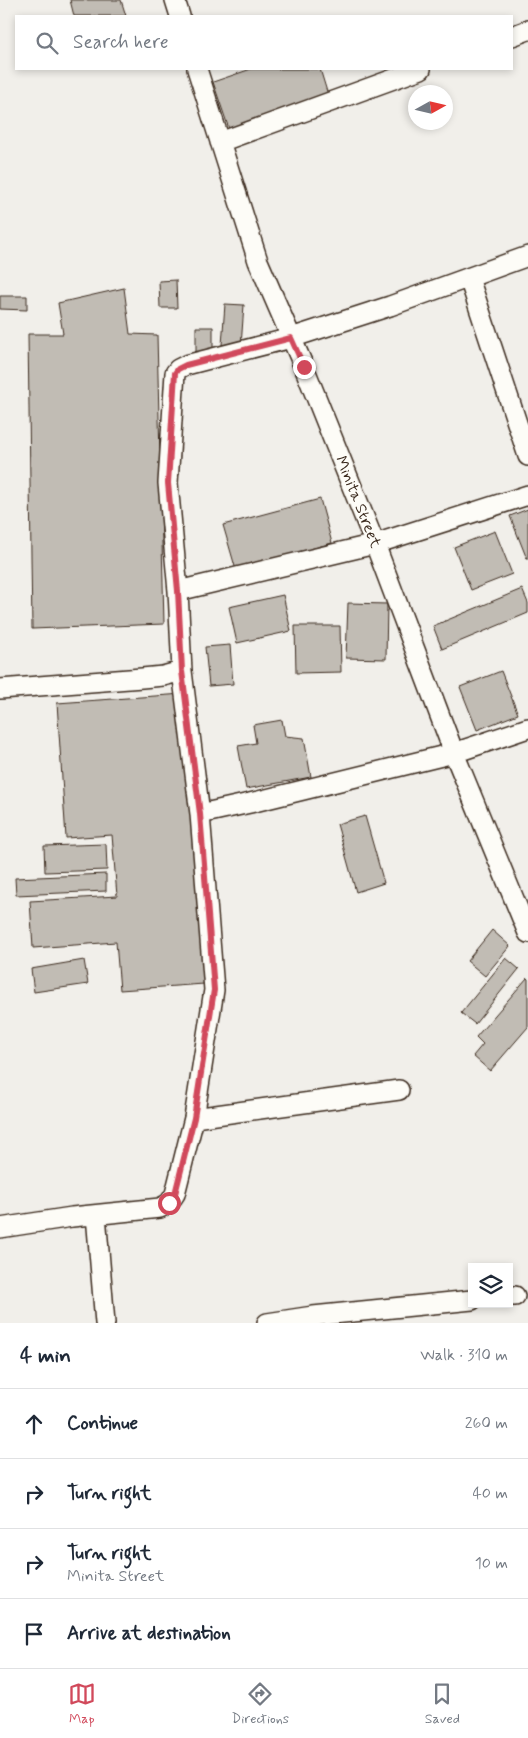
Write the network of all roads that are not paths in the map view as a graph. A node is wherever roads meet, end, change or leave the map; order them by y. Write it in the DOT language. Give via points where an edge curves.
graph roads {
  1 [pos="175,0"];
  2 [pos="180,15"];
  3 [pos="528,30"];
  4 [pos="513,36"];
  5 [pos="197,70"];
  6 [pos="418,70"];
  7 [pos="220,142"];
  8 [pos="528,256"];
  9 [pos="470,278"];
  10 [pos="291,338"];
  11 [pos="528,456"];
  12 [pos="528,495"];
  13 [pos="375,544"];
  14 [pos="178,591"];
  15 [pos="182,671"];
  16 [pos="0,688"];
  17 [pos="528,728"];
  18 [pos="454,753"];
  19 [pos="200,814"];
  20 [pos="527,925"];
  21 [pos="399,1090"];
  22 [pos="194,1118"];
  23 [pos="96,1215"];
  24 [pos="0,1228"];
  25 [pos="468,1300"];
  26 [pos="105,1323"];
  27 [pos="267,1323"];
  1 -- 2 [label="street"];
  3 -- 4 [label="street"];
  5 -- 7 [label="street, Minita Street"];
  6 -- 7 [label="street"];
  7 -- 10 [label="street, Minita Street" via="258,261"];
  8 -- 9 [label="street"];
  9 -- 10 [label="street"];
  9 -- 11 [label="street"];
  10 -- 13 [label="street, Minita Street"];
  10 -- 14 [label="street" via="186,365 175,373 168,483"];
  12 -- 13 [label="street"];
  13 -- 14 [label="street"];
  13 -- 18 [label="street, Minita Street"];
  14 -- 15 [label="street"];
  15 -- 16 [label="street" via="142,678"];
  15 -- 19 [label="street"];
  17 -- 18 [label="street"];
  18 -- 19 [label="street"];
  18 -- 20 [label="street, Minita Street"];
  19 -- 22 [label="street" via="214,990"];
  21 -- 22 [label="street"];
  22 -- 23 [label="street" via="175,1194 169,1203 160,1208"];
  23 -- 24 [label="street"];
  23 -- 26 [label="street"];
  25 -- 27 [label="street"];
}
